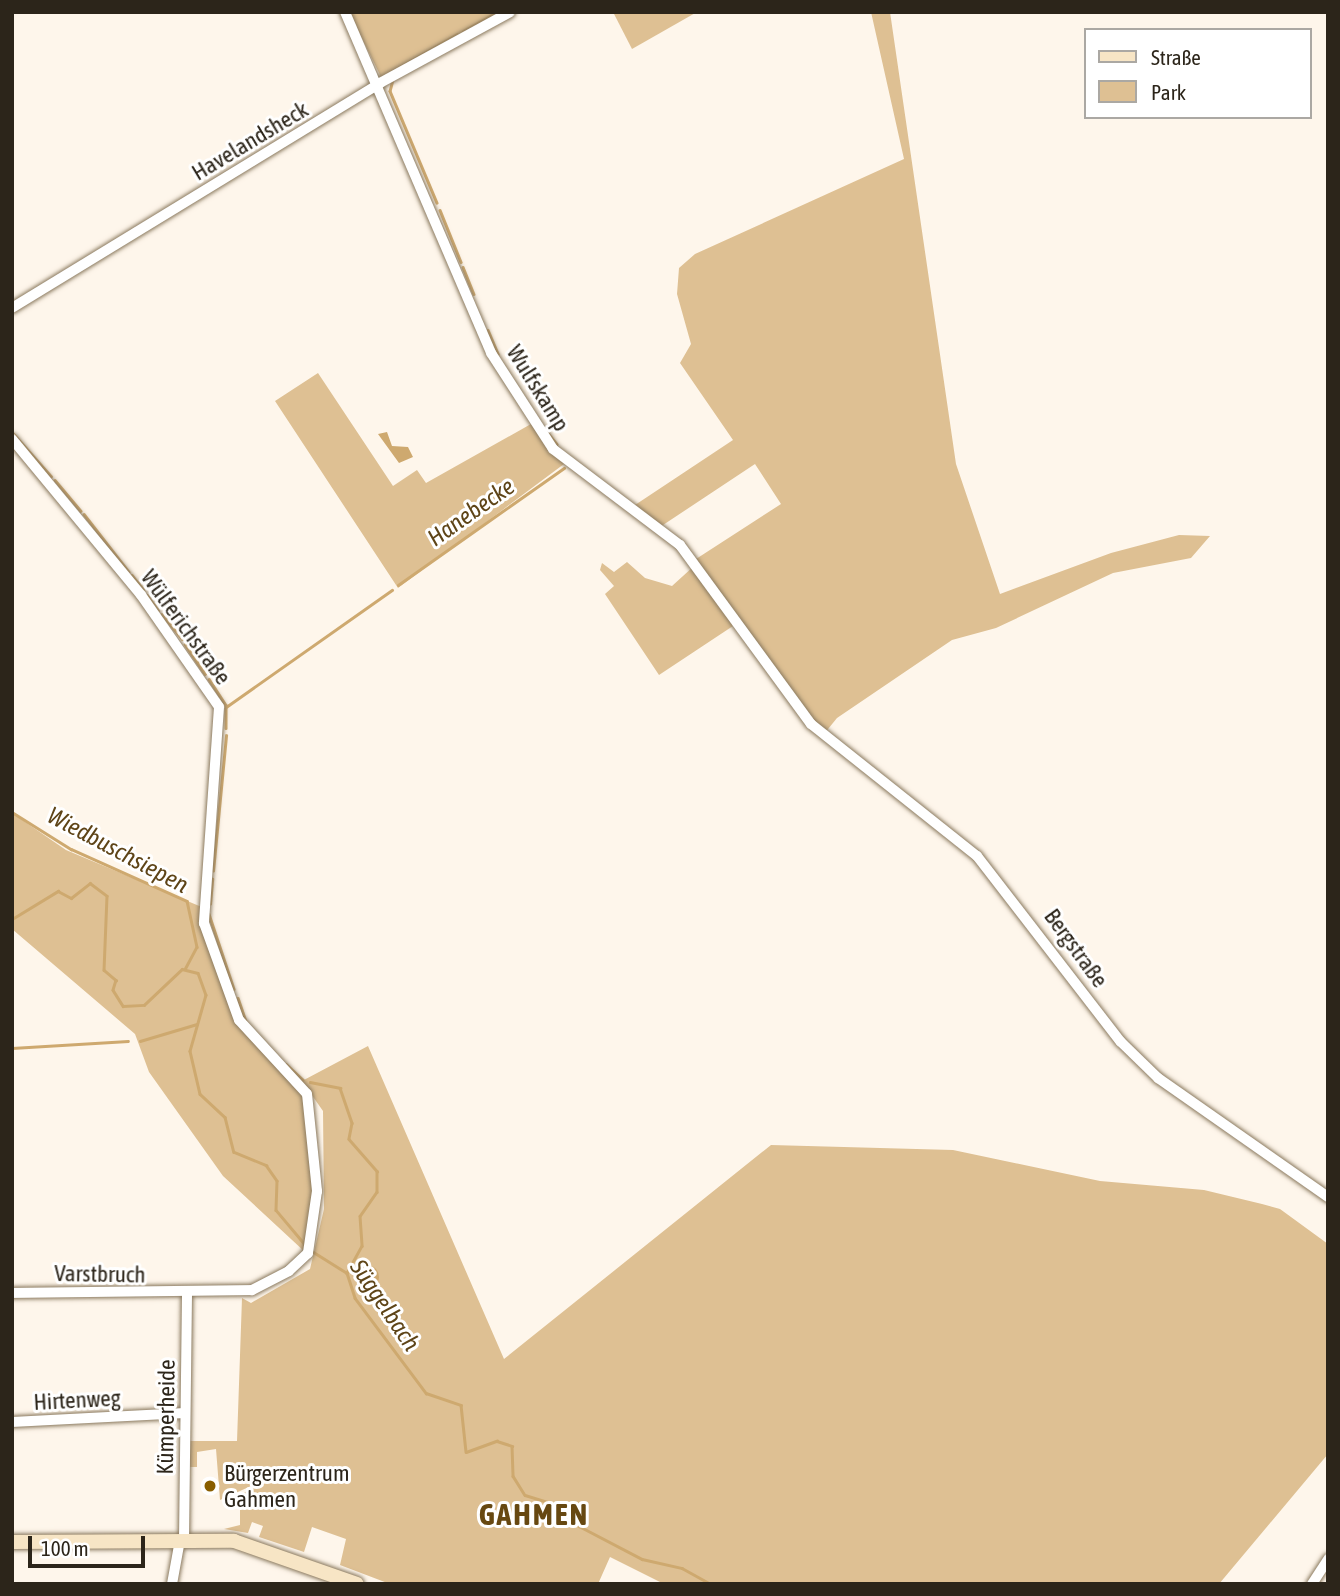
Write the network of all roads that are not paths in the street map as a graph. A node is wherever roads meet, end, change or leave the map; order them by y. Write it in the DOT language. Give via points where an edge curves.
graph roads {
  1 [pos="345,12"];
  2 [pos="510,12"];
  3 [pos="380,83"];
  4 [pos="12,307"];
  5 [pos="12,439"];
  6 [pos="802,711"];
  7 [pos="1328,1197"];
  8 [pos="12,1293"];
  9 [pos="187,1294"];
  10 [pos="185,1413"];
  11 [pos="12,1422"];
  12 [pos="182,1540"];
  13 [pos="12,1542"];
  14 [pos="1328,1559"];
  15 [pos="172,1584"];
  16 [pos="357,1584"];
  17 [pos="1312,1584"];
  1 -- 3 [label="street, Wulfskamp"];
  2 -- 3 [label="street, Havelandsheck"];
  3 -- 4 [label="street, Havelandsheck"];
  3 -- 6 [label="street, Wulfskamp" via="491,353 517,400 566,463 692,558"];
  5 -- 9 [label="street, Wülferichstraße" via="170,633 219,707 204,923 239,1020 311,1104 313,1241 308,1253 289,1271 252,1290"];
  6 -- 7 [label="street, Bergstraße" via="831,744 905,794 976,856 1121,1042 1158,1079"];
  8 -- 9 [label="street, Varstbruch"];
  9 -- 10 [label="street, Kümperheide"];
  10 -- 11 [label="street, Hirtenweg"];
  10 -- 12 [label="street, Kümperheide"];
  12 -- 13 [label="main road"];
  12 -- 15 [label="street, Kümperheide"];
  12 -- 16 [label="main road" via="234,1541"];
  14 -- 17 [label="street"];
}
